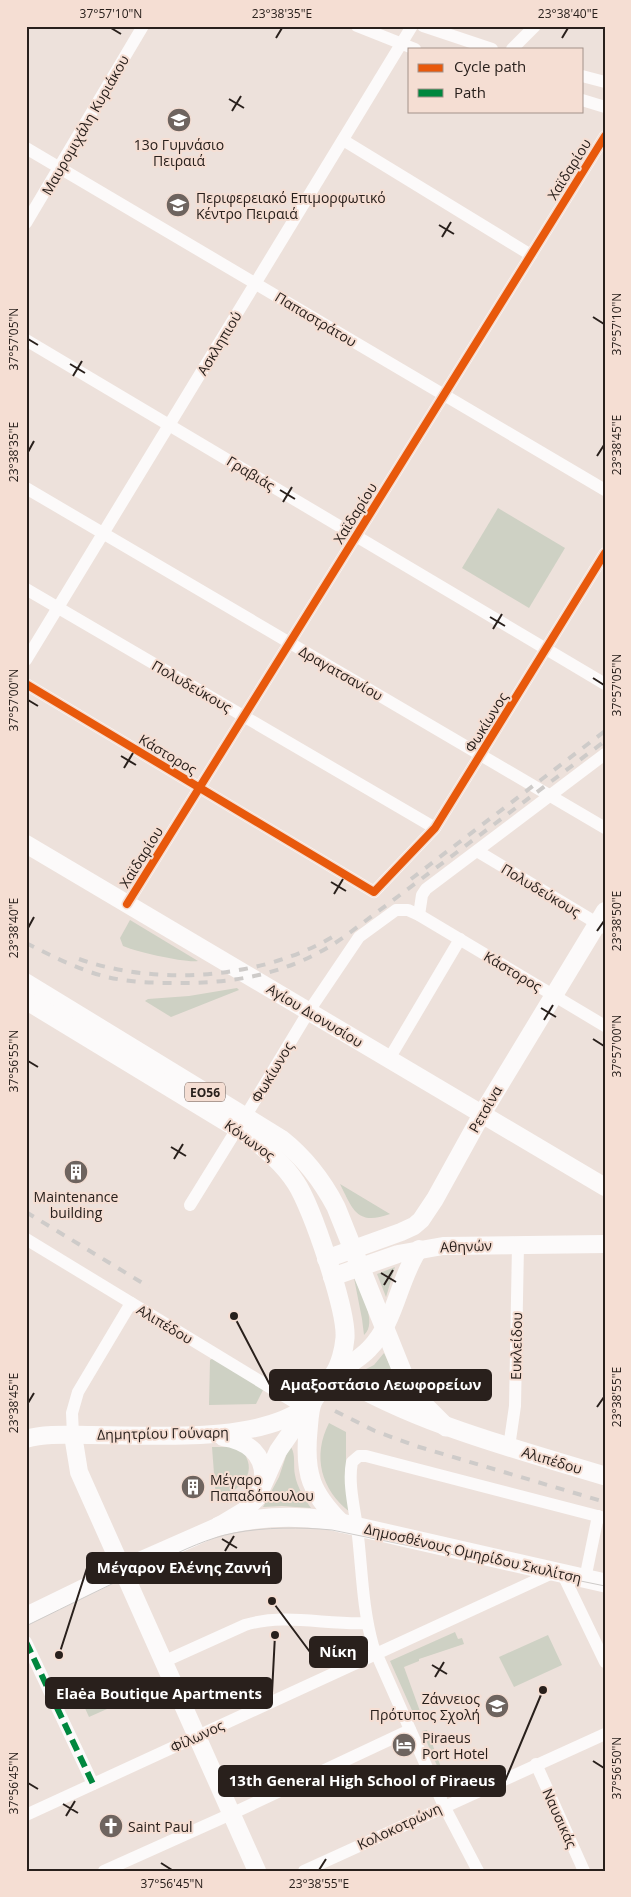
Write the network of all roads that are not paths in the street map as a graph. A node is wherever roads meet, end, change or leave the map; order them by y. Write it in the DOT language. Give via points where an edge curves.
graph roads {
  1 [pos="142,26"];
  2 [pos="357,26"];
  3 [pos="412,26"];
  4 [pos="423,26"];
  5 [pos="535,26"];
  6 [pos="401,44"];
  7 [pos="412,48"];
  8 [pos="489,48"];
  9 [pos="513,48"];
  10 [pos="584,77"];
  11 [pos="605,82"];
  12 [pos="584,101"];
  13 [pos="605,107"];
  14 [pos="605,136"];
  15 [pos="343,140"];
  16 [pos="26,148"];
  17 [pos="60,168"];
  18 [pos="26,223"];
  19 [pos="531,254"];
  20 [pos="256,284"];
  21 [pos="26,340"];
  22 [pos="443,395"];
  23 [pos="170,425"];
  24 [pos="26,488"];
  25 [pos="605,490"];
  26 [pos="104,533"];
  27 [pos="356,536"];
  28 [pos="605,553"];
  29 [pos="26,589"];
  30 [pos="58,608"];
  31 [pos="290,642"];
  32 [pos="546,649"];
  33 [pos="26,660"];
  34 [pos="26,684"];
  35 [pos="605,684"];
  36 [pos="243,717"];
  37 [pos="605,754"];
  38 [pos="481,755"];
  39 [pos="199,788"];
  40 [pos="551,796"];
  41 [pos="435,828"];
  42 [pos="605,828"];
  43 [pos="26,844"];
  44 [pos="477,851"];
  45 [pos="374,892"];
  46 [pos="127,904"];
  47 [pos="419,915"];
  48 [pos="602,921"];
  49 [pos="460,939"];
  50 [pos="26,983"];
  51 [pos="554,995"];
  52 [pos="26,1000"];
  53 [pos="309,1011"];
  54 [pos="605,1026"];
  55 [pos="389,1059"];
  56 [pos="482,1114"];
  57 [pos="241,1123"];
  58 [pos="605,1187"];
  59 [pos="190,1205"];
  60 [pos="26,1238"];
  61 [pos="605,1244"];
  62 [pos="518,1245"];
  63 [pos="419,1249"];
  64 [pos="353,1250"];
  65 [pos="326,1258"];
  66 [pos="359,1268"];
  67 [pos="332,1276"];
  68 [pos="131,1303"];
  69 [pos="384,1328"];
  70 [pos="335,1374"];
  71 [pos="308,1405"];
  72 [pos="446,1427"];
  73 [pos="73,1435"];
  74 [pos="207,1435"];
  75 [pos="30,1436"];
  76 [pos="509,1447"];
  77 [pos="605,1476"];
  78 [pos="263,1482"];
  79 [pos="602,1517"];
  80 [pos="349,1525"];
  81 [pos="219,1526"];
  82 [pos="122,1569"];
  83 [pos="559,1573"];
  84 [pos="585,1579"];
  85 [pos="605,1583"];
  86 [pos="26,1616"];
  87 [pos="367,1623"];
  88 [pos="26,1642"];
  89 [pos="376,1654"];
  90 [pos="163,1662"];
  91 [pos="605,1662"];
  92 [pos="410,1730"];
  93 [pos="605,1734"];
  94 [pos="196,1737"];
  95 [pos="536,1764"];
  96 [pos="94,1784"];
  97 [pos="444,1806"];
  98 [pos="231,1814"];
  99 [pos="26,1815"];
  100 [pos="104,1871"];
  101 [pos="257,1871"];
  102 [pos="304,1871"];
  103 [pos="478,1871"];
  104 [pos="584,1871"];
  1 -- 17 [label="street, Μαυρομιχάλη Κυριάκου"];
  2 -- 6 [label="street"];
  3 -- 6 [label="street, Ασκληπιού"];
  4 -- 8 [label="street"];
  5 -- 9 [label="street"];
  6 -- 7 [label="street"];
  6 -- 15 [label="street, Ασκληπιού"];
  10 -- 11 [label="street"];
  12 -- 13 [label="street"];
  14 -- 19 [label="street, Χαϊδαρίου"];
  15 -- 19 [label="street"];
  15 -- 20 [label="street, Ασκληπιού"];
  16 -- 17 [label="street, Παπαστράτου"];
  17 -- 18 [label="street, Μαυρομιχάλη Κυριάκου"];
  17 -- 20 [label="street, Παπαστράτου"];
  19 -- 22 [label="street, Χαϊδαρίου"];
  20 -- 22 [label="street, Παπαστράτου"];
  20 -- 23 [label="street, Ασκληπιού"];
  21 -- 23 [label="street, Γραβιάς"];
  22 -- 25 [label="street, Παπαστράτου"];
  22 -- 27 [label="street, Χαϊδαρίου"];
  23 -- 26 [label="street, Ασκληπιού"];
  23 -- 27 [label="street, Γραβιάς"];
  24 -- 26 [label="street, Δραγατσανίου"];
  26 -- 30 [label="street, Ασκληπιού"];
  26 -- 31 [label="street, Δραγατσανίου"];
  27 -- 31 [label="street, Χαϊδαρίου"];
  27 -- 32 [label="street, Γραβιάς"];
  28 -- 32 [label="street, Φωκίωνος"];
  29 -- 30 [label="street, Πολυδεύκους"];
  30 -- 33 [label="street, Ασκληπιού"];
  30 -- 36 [label="street, Πολυδεύκους"];
  31 -- 36 [label="street, Χαϊδαρίου"];
  31 -- 38 [label="street, Δραγατσανίου"];
  32 -- 35 [label="street, Γραβιάς"];
  32 -- 38 [label="street, Φωκίωνος"];
  34 -- 39 [label="street, Κάστορος"];
  36 -- 39 [label="street, Χαϊδαρίου"];
  36 -- 41 [label="street, Πολυδεύκους"];
  37 -- 40 [label="street"];
  38 -- 40 [label="street, Δραγατσανίου"];
  38 -- 41 [label="street, Φωκίωνος"];
  39 -- 45 [label="street, Κάστορος"];
  39 -- 46 [label="street, Χαϊδαρίου"];
  40 -- 42 [label="street, Δραγατσανίου"];
  40 -- 44 [label="street"];
  41 -- 45 [label="street, Φωκίωνος"];
  43 -- 46 [label="main road, Αγίου Διονυσίου"];
  44 -- 47 [label="street" via="426,889"];
  44 -- 48 [label="street, Πολυδεύκους"];
  46 -- 53 [label="main road, Αγίου Διονυσίου"];
  47 -- 49 [label="street, Κάστορος"];
  47 -- 53 [label="street, Φωκίωνος" via="408,910 396,910 359,937"];
  48 -- 51 [label="main road, Ρετσίνα"];
  49 -- 51 [label="street, Κάστορος"];
  49 -- 55 [label="street"];
  50 -- 57 [label="main road, Κόνωνος / ΕΟ56"];
  51 -- 54 [label="street, Κάστορος"];
  51 -- 56 [label="main road, Ρετσίνα"];
  52 -- 57 [label="main road, Κόνωνος / ΕΟ56"];
  53 -- 55 [label="main road, Αγίου Διονυσίου"];
  53 -- 57 [label="street, Φωκίωνος"];
  55 -- 56 [label="main road, Αγίου Διονυσίου"];
  56 -- 58 [label="main road, Αγίου Διονυσίου"];
  56 -- 64 [label="main road, Ρετσίνα" via="421,1220 414,1226"];
  57 -- 59 [label="street, Φωκίωνος"];
  57 -- 64 [label="main road, Κόνωνος / ΕΟ56" via="290,1146 313,1170 336,1207"];
  57 -- 65 [label="main road, Κόνωνος / ΕΟ56" via="296,1182"];
  60 -- 68 [label="street, Αλιπέδου"];
  61 -- 62 [label="main road, Αθηνών"];
  62 -- 63 [label="main road, Αθηνών"];
  62 -- 76 [label="street, Ευκλείδου" via="515,1406"];
  63 -- 66 [label="main road, Αθηνών"];
  63 -- 69 [label="main road"];
  64 -- 65 [label="main road, Ρετσίνα"];
  64 -- 66 [label="main road, Κόνωνος / ΕΟ56"];
  65 -- 67 [label="main road, Κόνωνος / ΕΟ56"];
  66 -- 67 [label="main road, Αθηνών"];
  66 -- 69 [label="main road, Κόνωνος"];
  67 -- 70 [label="main road, Κόνωνος" via="345,1328 343,1352"];
  68 -- 71 [label="street, Αλιπέδου"];
  68 -- 73 [label="street" via="78,1392 72,1413"];
  69 -- 70 [label="main road" via="369,1350"];
  69 -- 72 [label="main road, Κόνωνος" via="409,1387"];
  70 -- 71 [label="main road"];
  70 -- 72 [label="main road, Αλιπέδου" via="370,1394"];
  71 -- 74 [label="main road, Δημητρίου Γούναρη" via="255,1429"];
  71 -- 78 [label="main road" via="278,1451"];
  71 -- 80 [label="main road" via="309,1473 322,1502"];
  72 -- 76 [label="main road, Αλιπέδου"];
  73 -- 74 [label="main road, Δημητρίου Γούναρη"];
  73 -- 75 [label="main road, Δημητρίου Γούναρη"];
  73 -- 82 [label="main road" via="79,1472"];
  74 -- 78 [label="main road" via="236,1439 252,1448 261,1460"];
  76 -- 77 [label="main road, Αλιπέδου"];
  78 -- 81 [label="main road" via="251,1505"];
  79 -- 80 [label="street" via="359,1456 352,1462"];
  79 -- 84 [label="street"];
  80 -- 81 [label="main road, Δημοσθένους Ομηρίδου Σκυλίτση" via="313,1518 276,1517"];
  80 -- 83 [label="main road, Δημοσθένους Ομηρίδου Σκυλίτση"];
  80 -- 87 [label="street"];
  81 -- 82 [label="main road"];
  82 -- 86 [label="main road"];
  82 -- 90 [label="main road"];
  83 -- 84 [label="main road, Δημοσθένους Ομηρίδου Σκυλίτση"];
  83 -- 89 [label="street, Φίλωνος" via="550,1574"];
  83 -- 91 [label="street" via="564,1577"];
  84 -- 85 [label="main road, Δημοσθένους Ομηρίδου Σκυλίτση"];
  87 -- 89 [label="street"];
  87 -- 90 [label="street" via="259,1621"];
  88 -- 96 [label="street"];
  89 -- 92 [label="street"];
  89 -- 94 [label="street, Φίλωνος"];
  90 -- 94 [label="main road"];
  92 -- 97 [label="street"];
  92 -- 98 [label="street"];
  93 -- 95 [label="street, Κολοκοτρώνη"];
  94 -- 96 [label="street, Φίλωνος"];
  94 -- 98 [label="main road"];
  95 -- 97 [label="street, Κολοκοτρώνη"];
  95 -- 104 [label="street, Ναυσικάς"];
  96 -- 99 [label="street, Φίλωνος"];
  97 -- 102 [label="street, Κολοκοτρώνη"];
  97 -- 103 [label="street"];
  98 -- 100 [label="street"];
  98 -- 101 [label="main road"];
}
